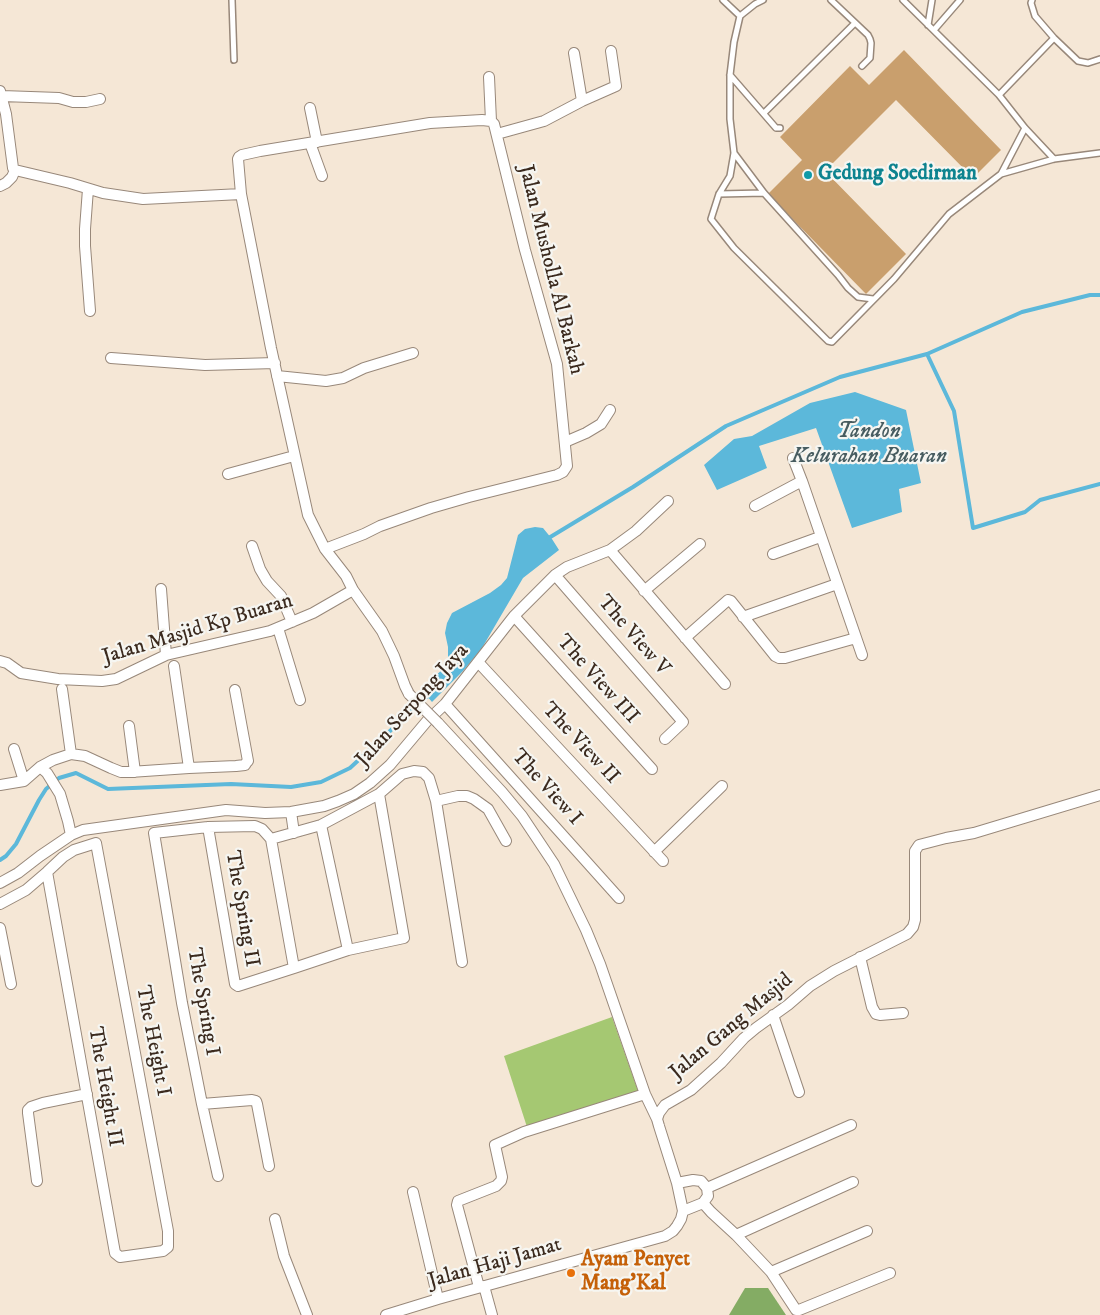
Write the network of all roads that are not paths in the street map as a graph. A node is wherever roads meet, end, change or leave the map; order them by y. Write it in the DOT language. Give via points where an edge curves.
graph roads {
  1 [pos="232,0"];
  2 [pos="723,0"];
  3 [pos="763,0"];
  4 [pos="830,0"];
  5 [pos="903,0"];
  6 [pos="932,0"];
  7 [pos="960,0"];
  8 [pos="1032,0"];
  9 [pos="753,2"];
  10 [pos="740,16"];
  11 [pos="855,23"];
  12 [pos="928,25"];
  13 [pos="934,30"];
  14 [pos="1054,38"];
  15 [pos="611,51"];
  16 [pos="574,53"];
  17 [pos="1100,59"];
  18 [pos="234,60"];
  19 [pos="862,66"];
  20 [pos="730,75"];
  21 [pos="489,77"];
  22 [pos="1,93"];
  23 [pos="999,95"];
  24 [pos="100,99"];
  25 [pos="582,101"];
  26 [pos="310,108"];
  27 [pos="764,113"];
  28 [pos="491,121"];
  29 [pos="780,128"];
  30 [pos="1025,128"];
  31 [pos="497,134"];
  32 [pos="313,143"];
  33 [pos="734,153"];
  34 [pos="1100,153"];
  35 [pos="1054,159"];
  36 [pos="15,170"];
  37 [pos="1001,174"];
  38 [pos="322,176"];
  39 [pos="0,186"];
  40 [pos="88,188"];
  41 [pos="764,193"];
  42 [pos="241,194"];
  43 [pos="719,194"];
  44 [pos="873,299"];
  45 [pos="90,311"];
  46 [pos="413,354"];
  47 [pos="112,358"];
  48 [pos="274,363"];
  49 [pos="277,376"];
  50 [pos="610,410"];
  51 [pos="565,442"];
  52 [pos="294,456"];
  53 [pos="793,458"];
  54 [pos="228,474"];
  55 [pos="802,481"];
  56 [pos="668,501"];
  57 [pos="755,506"];
  58 [pos="820,537"];
  59 [pos="700,544"];
  60 [pos="252,546"];
  61 [pos="325,549"];
  62 [pos="610,550"];
  63 [pos="773,554"];
  64 [pos="555,575"];
  65 [pos="837,584"];
  66 [pos="161,589"];
  67 [pos="353,590"];
  68 [pos="644,590"];
  69 [pos="514,616"];
  70 [pos="743,618"];
  71 [pos="292,622"];
  72 [pos="278,628"];
  73 [pos="685,638"];
  74 [pos="856,638"];
  75 [pos="166,655"];
  76 [pos="862,655"];
  77 [pos="0,662"];
  78 [pos="478,662"];
  79 [pos="174,666"];
  80 [pos="725,684"];
  81 [pos="62,689"];
  82 [pos="235,690"];
  83 [pos="300,700"];
  84 [pos="445,704"];
  85 [pos="129,726"];
  86 [pos="665,740"];
  87 [pos="14,749"];
  88 [pos="71,754"];
  89 [pos="189,768"];
  90 [pos="652,769"];
  91 [pos="43,770"];
  92 [pos="135,772"];
  93 [pos="24,781"];
  94 [pos="0,785"];
  95 [pos="722,786"];
  96 [pos="379,794"];
  97 [pos="1100,795"];
  98 [pos="436,801"];
  99 [pos="290,812"];
  100 [pos="321,825"];
  101 [pos="208,828"];
  102 [pos="294,832"];
  103 [pos="70,835"];
  104 [pos="271,839"];
  105 [pos="506,841"];
  106 [pos="654,852"];
  107 [pos="663,861"];
  108 [pos="47,872"];
  109 [pos="0,883"];
  110 [pos="619,898"];
  111 [pos="0,904"];
  112 [pos="0,928"];
  113 [pos="348,950"];
  114 [pos="860,957"];
  115 [pos="462,962"];
  116 [pos="294,968"];
  117 [pos="11,984"];
  118 [pos="903,1013"];
  119 [pos="773,1015"];
  120 [pos="800,1092"];
  121 [pos="87,1094"];
  122 [pos="645,1094"];
  123 [pos="202,1104"];
  124 [pos="658,1119"];
  125 [pos="851,1125"];
  126 [pos="269,1166"];
  127 [pos="218,1176"];
  128 [pos="37,1181"];
  129 [pos="677,1182"];
  130 [pos="853,1182"];
  131 [pos="707,1188"];
  132 [pos="413,1192"];
  133 [pos="703,1203"];
  134 [pos="683,1211"];
  135 [pos="275,1220"];
  136 [pos="867,1231"];
  137 [pos="736,1235"];
  138 [pos="168,1247"];
  139 [pos="771,1272"];
  140 [pos="890,1273"];
  141 [pos="481,1287"];
  142 [pos="438,1299"];
  143 [pos="307,1315"];
  144 [pos="386,1315"];
  145 [pos="492,1315"];
  1 -- 18 [label="lane"];
  2 -- 10 [label="lane"];
  3 -- 9 [label="lane"];
  4 -- 11 [label="lane"];
  5 -- 12 [label="lane"];
  6 -- 12 [label="lane"];
  7 -- 13 [label="lane"];
  8 -- 14 [label="lane" via="1034,16"];
  9 -- 10 [label="lane"];
  10 -- 20 [label="lane"];
  11 -- 19 [label="lane" via="868,35 871,43 870,58"];
  11 -- 27 [label="lane"];
  12 -- 13 [label="lane"];
  13 -- 23 [label="lane"];
  14 -- 17 [label="lane" via="1078,61 1088,63"];
  14 -- 23 [label="lane"];
  15 -- 25 [label="street" via="616,86"];
  16 -- 25 [label="street"];
  20 -- 27 [label="lane"];
  20 -- 33 [label="lane"];
  21 -- 28 [label="street"];
  22 -- 24 [label="street" via="73,102"];
  22 -- 36 [label="street"];
  23 -- 30 [label="lane"];
  25 -- 31 [label="street" via="544,121"];
  26 -- 32 [label="street"];
  27 -- 29 [label="lane" via="776,128"];
  28 -- 31 [label="street, Jalan Musholla Al Barkah"];
  28 -- 32 [label="street" via="430,123"];
  30 -- 35 [label="lane"];
  30 -- 37 [label="lane"];
  31 -- 51 [label="street, Jalan Musholla Al Barkah" via="557,364"];
  32 -- 38 [label="street"];
  32 -- 42 [label="street" via="239,156"];
  33 -- 41 [label="lane"];
  33 -- 43 [label="lane" via="730,176"];
  34 -- 35 [label="lane"];
  35 -- 37 [label="lane"];
  36 -- 39 [label="street" via="12,177"];
  36 -- 40 [label="street"];
  37 -- 44 [label="lane" via="949,214"];
  40 -- 42 [label="street" via="143,199"];
  40 -- 45 [label="street" via="84,229"];
  41 -- 43 [label="lane"];
  41 -- 44 [label="lane" via="848,288 858,297"];
  42 -- 48 [label="street"];
  43 -- 44 [label="lane" via="712,220 734,248 828,341 832,342"];
  46 -- 49 [label="street" via="326,381"];
  47 -- 48 [label="street" via="205,365"];
  48 -- 49 [label="street"];
  49 -- 52 [label="street"];
  50 -- 51 [label="street" via="601,424"];
  51 -- 61 [label="street, Jalan Musholla Al Barkah" via="567,466 558,475 431,508"];
  52 -- 54 [label="street"];
  52 -- 61 [label="street" via="310,520"];
  53 -- 55 [label="street"];
  55 -- 57 [label="street"];
  55 -- 58 [label="street"];
  56 -- 62 [label="street, Jalan Serpong Jaya"];
  58 -- 63 [label="street"];
  58 -- 65 [label="street"];
  59 -- 68 [label="street"];
  60 -- 71 [label="street" via="260,569 281,596"];
  61 -- 67 [label="street"];
  62 -- 64 [label="street, Jalan Serpong Jaya"];
  62 -- 68 [label="street"];
  64 -- 69 [label="street, Jalan Serpong Jaya"];
  64 -- 86 [label="street, The View V" via="683,722"];
  65 -- 70 [label="street"];
  65 -- 74 [label="street"];
  66 -- 75 [label="street"];
  67 -- 71 [label="street, Jalan Masjid Kp Buaran"];
  67 -- 122 [label="street, bridge" via="382,631 409,694 502,792 554,864 600,964"];
  68 -- 73 [label="street"];
  69 -- 78 [label="street, Jalan Serpong Jaya"];
  69 -- 90 [label="street, The View III"];
  70 -- 73 [label="street" via="731,601 726,601"];
  70 -- 74 [label="street" via="780,658"];
  71 -- 72 [label="street, Jalan Masjid Kp Buaran"];
  72 -- 75 [label="street, Jalan Masjid Kp Buaran"];
  72 -- 83 [label="street"];
  73 -- 80 [label="street"];
  74 -- 76 [label="street"];
  75 -- 77 [label="street, Jalan Masjid Kp Buaran" via="116,679 102,681 25,674"];
  78 -- 84 [label="street, Jalan Serpong Jaya"];
  78 -- 106 [label="street, The View II"];
  79 -- 89 [label="street"];
  81 -- 88 [label="street"];
  82 -- 89 [label="street" via="248,761 245,765"];
  84 -- 99 [label="street, Jalan Serpong Jaya" via="370,783 338,801"];
  84 -- 110 [label="street, The View I"];
  85 -- 92 [label="street"];
  87 -- 93 [label="street"];
  88 -- 91 [label="street" via="53,760"];
  88 -- 92 [label="street" via="85,756 121,772"];
  89 -- 92 [label="street"];
  91 -- 93 [label="street"];
  91 -- 103 [label="street" via="60,794"];
  93 -- 94 [label="street"];
  95 -- 106 [label="street"];
  96 -- 98 [label="street" via="402,774 423,772 430,778"];
  96 -- 100 [label="street"];
  96 -- 113 [label="street" via="404,938"];
  97 -- 114 [label="street, Jalan Gang Masjid" via="974,833 919,845 915,851 913,927 907,934"];
  98 -- 105 [label="street" via="458,796 474,799 488,809"];
  98 -- 115 [label="street"];
  99 -- 102 [label="street"];
  99 -- 103 [label="street, Jalan Serpong Jaya" via="216,811 83,830"];
  100 -- 102 [label="street"];
  100 -- 113 [label="street"];
  101 -- 104 [label="street" via="255,826"];
  101 -- 116 [label="street, The Spring II" via="235,984 238,986"];
  101 -- 123 [label="street, The Spring I" via="154,833"];
  102 -- 104 [label="street"];
  103 -- 109 [label="street, Jalan Serpong Jaya"];
  104 -- 116 [label="street, The Spring II"];
  106 -- 107 [label="street, The View II"];
  108 -- 111 [label="street" via="26,890"];
  108 -- 121 [label="street, The Height II"];
  108 -- 138 [label="street, The Height I" via="74,850 96,842 168,1231"];
  112 -- 117 [label="street"];
  113 -- 116 [label="street"];
  114 -- 118 [label="street" via="876,1014"];
  114 -- 119 [label="street, Jalan Gang Masjid" via="820,979"];
  119 -- 120 [label="street"];
  119 -- 124 [label="street, Jalan Gang Masjid" via="690,1090 665,1105"];
  121 -- 128 [label="street" via="43,1103 28,1110"];
  121 -- 138 [label="street, The Height II" via="115,1253 120,1257 163,1251"];
  122 -- 124 [label="street"];
  122 -- 141 [label="street" via="524,1132 495,1145 501,1181 458,1201 457,1205"];
  123 -- 126 [label="street" via="256,1101"];
  123 -- 127 [label="street, The Spring I"];
  124 -- 129 [label="street"];
  125 -- 131 [label="street"];
  129 -- 131 [label="street" via="701,1181"];
  129 -- 134 [label="street"];
  130 -- 137 [label="street"];
  131 -- 133 [label="street" via="708,1196"];
  132 -- 142 [label="street"];
  133 -- 134 [label="street"];
  133 -- 137 [label="street"];
  134 -- 141 [label="street, Jalan Haji Jamat" via="677,1226 665,1236"];
  135 -- 143 [label="street" via="284,1256"];
  136 -- 139 [label="street"];
  137 -- 139 [label="street"];
  139 -- 140 [label="street" via="794,1308 799,1310"];
  141 -- 142 [label="street, Jalan Haji Jamat"];
  141 -- 145 [label="street"];
  142 -- 144 [label="street, Jalan Haji Jamat"];
}
